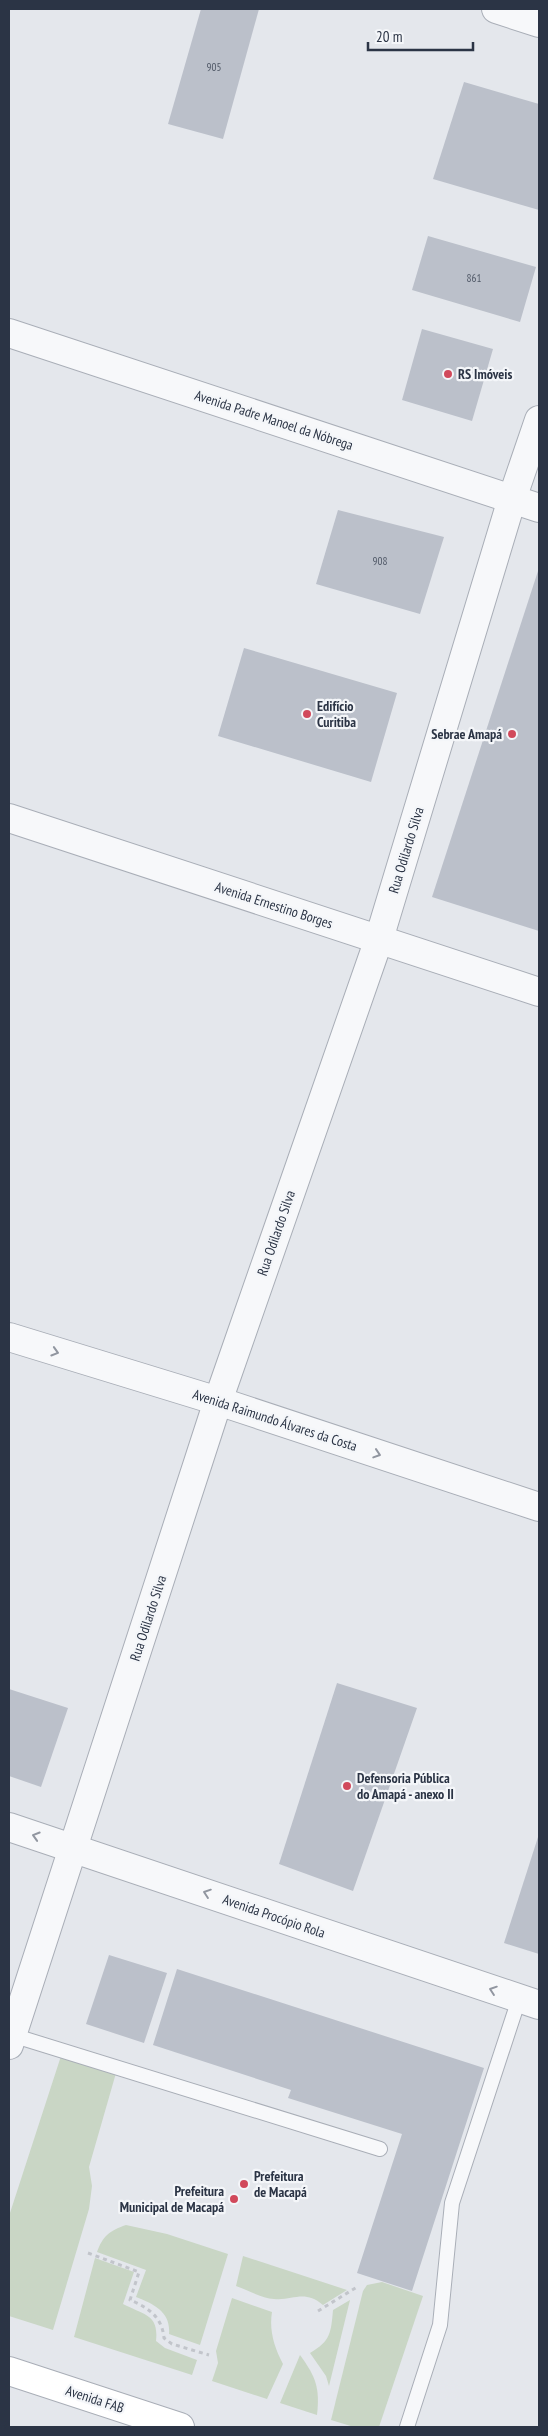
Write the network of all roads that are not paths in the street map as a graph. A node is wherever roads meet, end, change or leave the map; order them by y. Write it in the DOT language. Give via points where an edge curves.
graph roads {
  1 [pos="496,9"];
  2 [pos="539,23"];
  3 [pos="9,333"];
  4 [pos="539,420"];
  5 [pos="512,499"];
  6 [pos="539,508"];
  7 [pos="9,818"];
  8 [pos="379,939"];
  9 [pos="539,992"];
  10 [pos="9,1337"];
  11 [pos="218,1401"];
  12 [pos="539,1507"];
  13 [pos="9,1827"];
  14 [pos="73,1847"];
  15 [pos="529,2002"];
  16 [pos="10,2040"];
  17 [pos="380,2149"];
  18 [pos="9,2370"];
  19 [pos="180,2427"];
  20 [pos="407,2427"];
  1 -- 2 [label="street"];
  3 -- 5 [label="street, Avenida Padre Manoel da Nóbrega"];
  4 -- 5 [label="street, Rua Odilardo Silva"];
  5 -- 6 [label="street, Avenida Padre Manoel da Nóbrega"];
  5 -- 8 [label="street, Rua Odilardo Silva"];
  7 -- 8 [label="street, Avenida Ernestino Borges"];
  8 -- 9 [label="street, Avenida Ernestino Borges"];
  8 -- 11 [label="street, Rua Odilardo Silva"];
  10 -- 11 [label="street, Avenida Raimundo Álvares da Costa, one-way"];
  11 -- 12 [label="street, Avenida Raimundo Álvares da Costa, one-way"];
  11 -- 14 [label="street, Rua Odilardo Silva"];
  14 -- 13 [label="street, Avenida Procópio Rola, one-way"];
  15 -- 14 [label="street, Avenida Procópio Rola, one-way"];
  14 -- 16 [label="street, Rua Odilardo Silva"];
  15 -- 20 [label="lane" via="452,2204 440,2325"];
  16 -- 17 [label="lane"];
  18 -- 19 [label="main road, Avenida FAB"];
}
